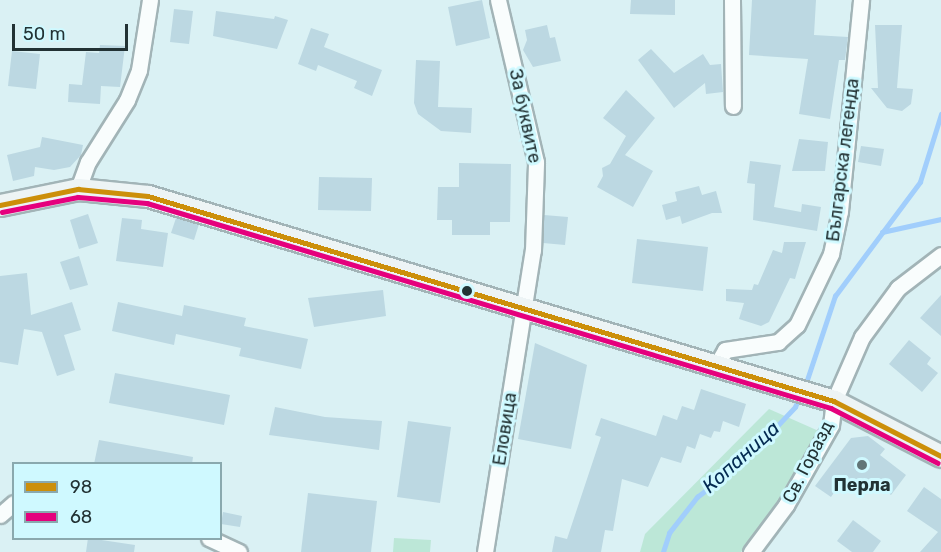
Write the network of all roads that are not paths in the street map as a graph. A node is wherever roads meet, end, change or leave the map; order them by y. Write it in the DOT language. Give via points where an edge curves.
graph roads {
  1 [pos="150,0"];
  2 [pos="498,0"];
  3 [pos="732,0"];
  4 [pos="861,0"];
  5 [pos="733,106"];
  6 [pos="78,189"];
  7 [pos="0,205"];
  8 [pos="941,255"];
  9 [pos="524,306"];
  10 [pos="717,364"];
  11 [pos="827,399"];
  12 [pos="941,456"];
  13 [pos="12,505"];
  14 [pos="0,515"];
  15 [pos="213,540"];
  16 [pos="239,552"];
  17 [pos="486,552"];
  18 [pos="751,552"];
  1 -- 6 [label="street" via="139,70 127,100 88,162"];
  2 -- 9 [label="street, За буквите" via="536,162 533,250"];
  3 -- 5 [label="street"];
  4 -- 10 [label="street, Българска легенда" via="840,211 831,254 796,325 778,342 725,350"];
  6 -- 7 [label="street"];
  6 -- 9 [label="street" via="148,196"];
  8 -- 11 [label="street, Св. Горазд" via="898,288 862,337"];
  9 -- 10 [label="street"];
  9 -- 17 [label="street, Еловица"];
  10 -- 11 [label="street"];
  11 -- 12 [label="street"];
  11 -- 18 [label="street, Св. Горазд" via="831,425 786,506"];
  13 -- 14 [label="street"];
  15 -- 16 [label="street"];
}
